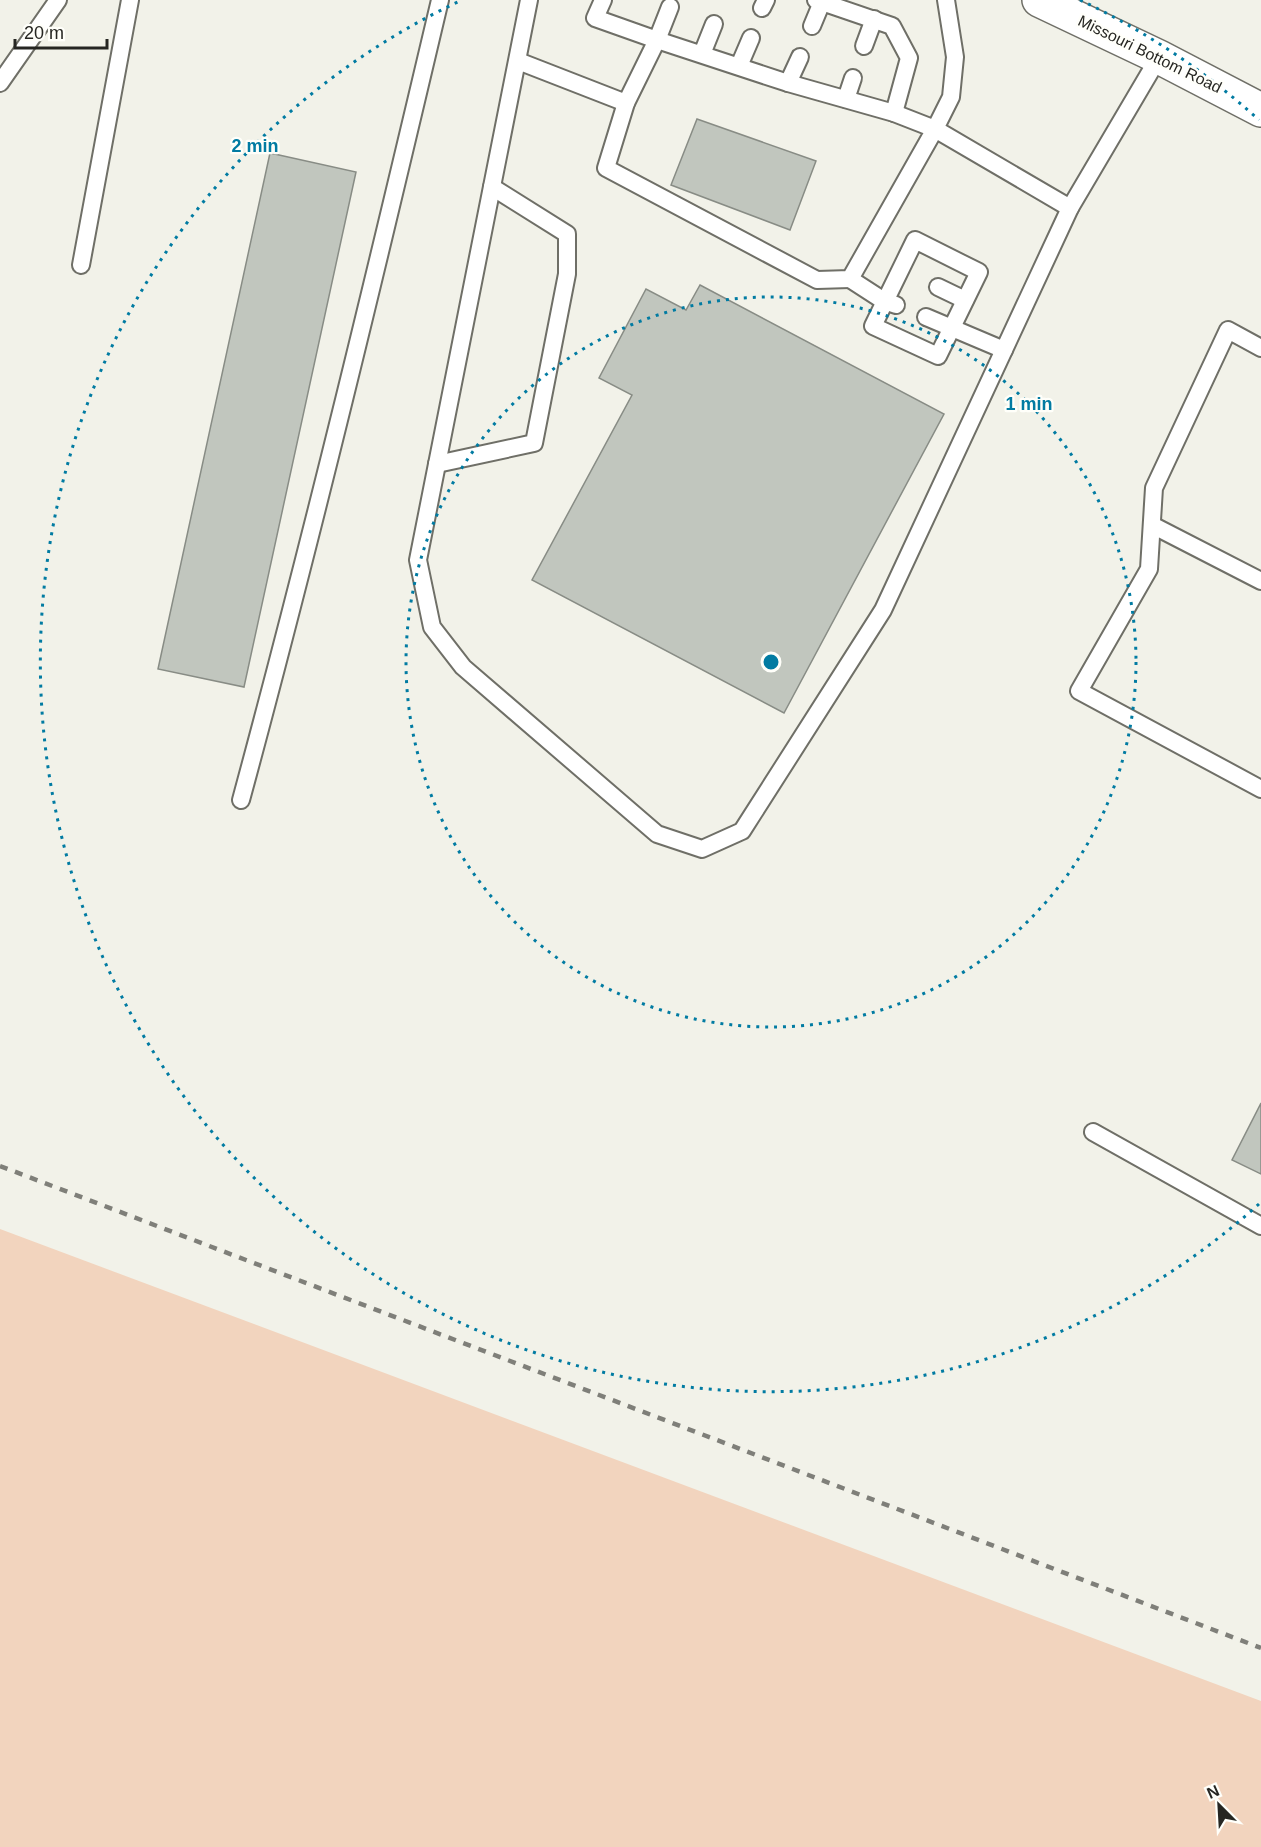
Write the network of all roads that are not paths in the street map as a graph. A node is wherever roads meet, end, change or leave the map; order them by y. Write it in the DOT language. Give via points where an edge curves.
graph roads {
  1 [pos="58,0"];
  2 [pos="130,0"];
  3 [pos="440,0"];
  4 [pos="530,0"];
  5 [pos="603,0"];
  6 [pos="946,0"];
  7 [pos="1039,0"];
  8 [pos="819,1"];
  9 [pos="670,7"];
  10 [pos="873,19"];
  11 [pos="714,24"];
  12 [pos="812,26"];
  13 [pos="751,38"];
  14 [pos="657,40"];
  15 [pos="864,46"];
  16 [pos="702,54"];
  17 [pos="800,57"];
  18 [pos="1159,57"];
  19 [pos="518,61"];
  20 [pos="739,66"];
  21 [pos="853,78"];
  22 [pos="0,83"];
  23 [pos="788,83"];
  24 [pos="846,99"];
  25 [pos="626,103"];
  26 [pos="1261,110"];
  27 [pos="894,113"];
  28 [pos="935,129"];
  29 [pos="492,187"];
  30 [pos="1070,208"];
  31 [pos="81,265"];
  32 [pos="850,279"];
  33 [pos="938,287"];
  34 [pos="965,300"];
  35 [pos="890,303"];
  36 [pos="926,317"];
  37 [pos="951,328"];
  38 [pos="1261,348"];
  39 [pos="1004,350"];
  40 [pos="437,464"];
  41 [pos="1152,525"];
  42 [pos="1261,581"];
  43 [pos="1261,789"];
  44 [pos="242,800"];
  45 [pos="1093,1132"];
  46 [pos="1261,1226"];
  1 -- 22 [label="lane"];
  2 -- 31 [label="lane"];
  3 -- 44 [label="lane" via="363,326"];
  4 -- 19 [label="lane"];
  5 -- 14 [label="lane" via="595,18"];
  6 -- 28 [label="lane" via="955,57 951,97"];
  7 -- 18 [label="street, Missouri Bottom Road"];
  8 -- 10 [label="lane"];
  8 -- 12 [label="lane"];
  9 -- 14 [label="lane"];
  10 -- 15 [label="lane"];
  10 -- 27 [label="lane" via="892,26 909,58"];
  11 -- 16 [label="lane"];
  13 -- 20 [label="lane"];
  14 -- 16 [label="lane"];
  14 -- 25 [label="lane"];
  16 -- 20 [label="lane"];
  17 -- 23 [label="lane"];
  18 -- 26 [label="street, Missouri Bottom Road"];
  18 -- 30 [label="lane"];
  19 -- 25 [label="lane"];
  19 -- 29 [label="lane"];
  20 -- 23 [label="lane"];
  21 -- 24 [label="lane"];
  23 -- 24 [label="lane"];
  24 -- 27 [label="lane"];
  25 -- 32 [label="lane" via="606,168 818,280"];
  27 -- 28 [label="lane"];
  28 -- 30 [label="lane"];
  28 -- 32 [label="lane"];
  29 -- 40 [label="lane"];
  29 -- 40 [label="lane" via="567,234 567,274 561,308 534,443"];
  30 -- 39 [label="lane"];
  32 -- 35 [label="lane"];
  33 -- 34 [label="lane"];
  34 -- 35 [label="lane" via="979,272 915,240"];
  34 -- 37 [label="lane"];
  35 -- 37 [label="lane" via="873,326 938,356"];
  36 -- 37 [label="lane"];
  37 -- 39 [label="lane"];
  38 -- 41 [label="lane" via="1228,330 1154,488"];
  39 -- 40 [label="lane" via="883,610 742,831 702,849 657,834 463,667 432,627 418,560"];
  41 -- 42 [label="lane"];
  41 -- 43 [label="lane" via="1149,568 1079,691"];
  45 -- 46 [label="lane"];
}
